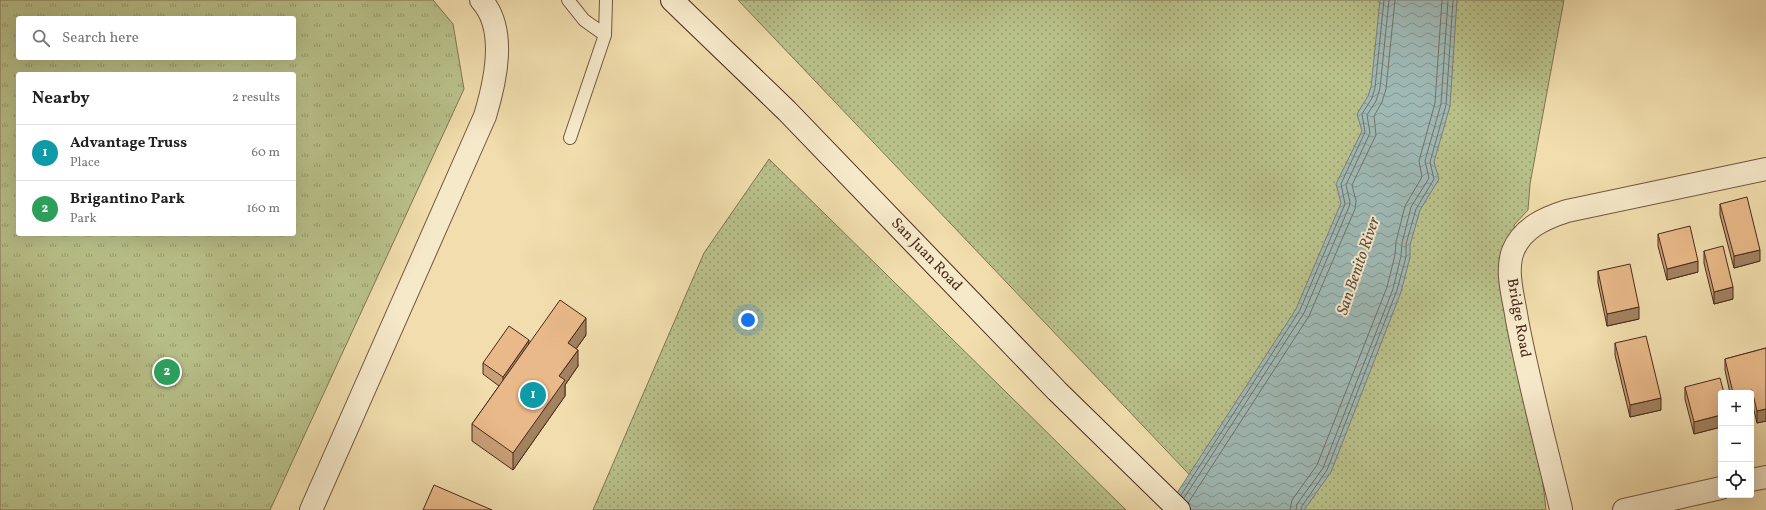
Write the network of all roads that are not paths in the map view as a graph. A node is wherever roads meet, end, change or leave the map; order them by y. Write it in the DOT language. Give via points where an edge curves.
graph roads {
  1 [pos="481,0"];
  2 [pos="568,0"];
  3 [pos="606,0"];
  4 [pos="672,0"];
  5 [pos="605,35"];
  6 [pos="570,138"];
  7 [pos="1766,168"];
  8 [pos="1766,477"];
  9 [pos="1754,479"];
  10 [pos="1718,489"];
  11 [pos="311,510"];
  12 [pos="1179,510"];
  13 [pos="1561,510"];
  14 [pos="1624,510"];
  1 -- 11 [label="street" via="496,34 497,65 485,116"];
  2 -- 5 [label="lane" via="584,20"];
  3 -- 5 [label="lane"];
  4 -- 12 [label="street, San Juan Road" via="787,111 1057,391"];
  5 -- 6 [label="lane"];
  7 -- 13 [label="street, Bridge Road" via="1566,211 1549,217 1522,235 1512,256 1510,277 1526,367"];
  8 -- 9 [label="street"];
  10 -- 14 [label="street"];
}
